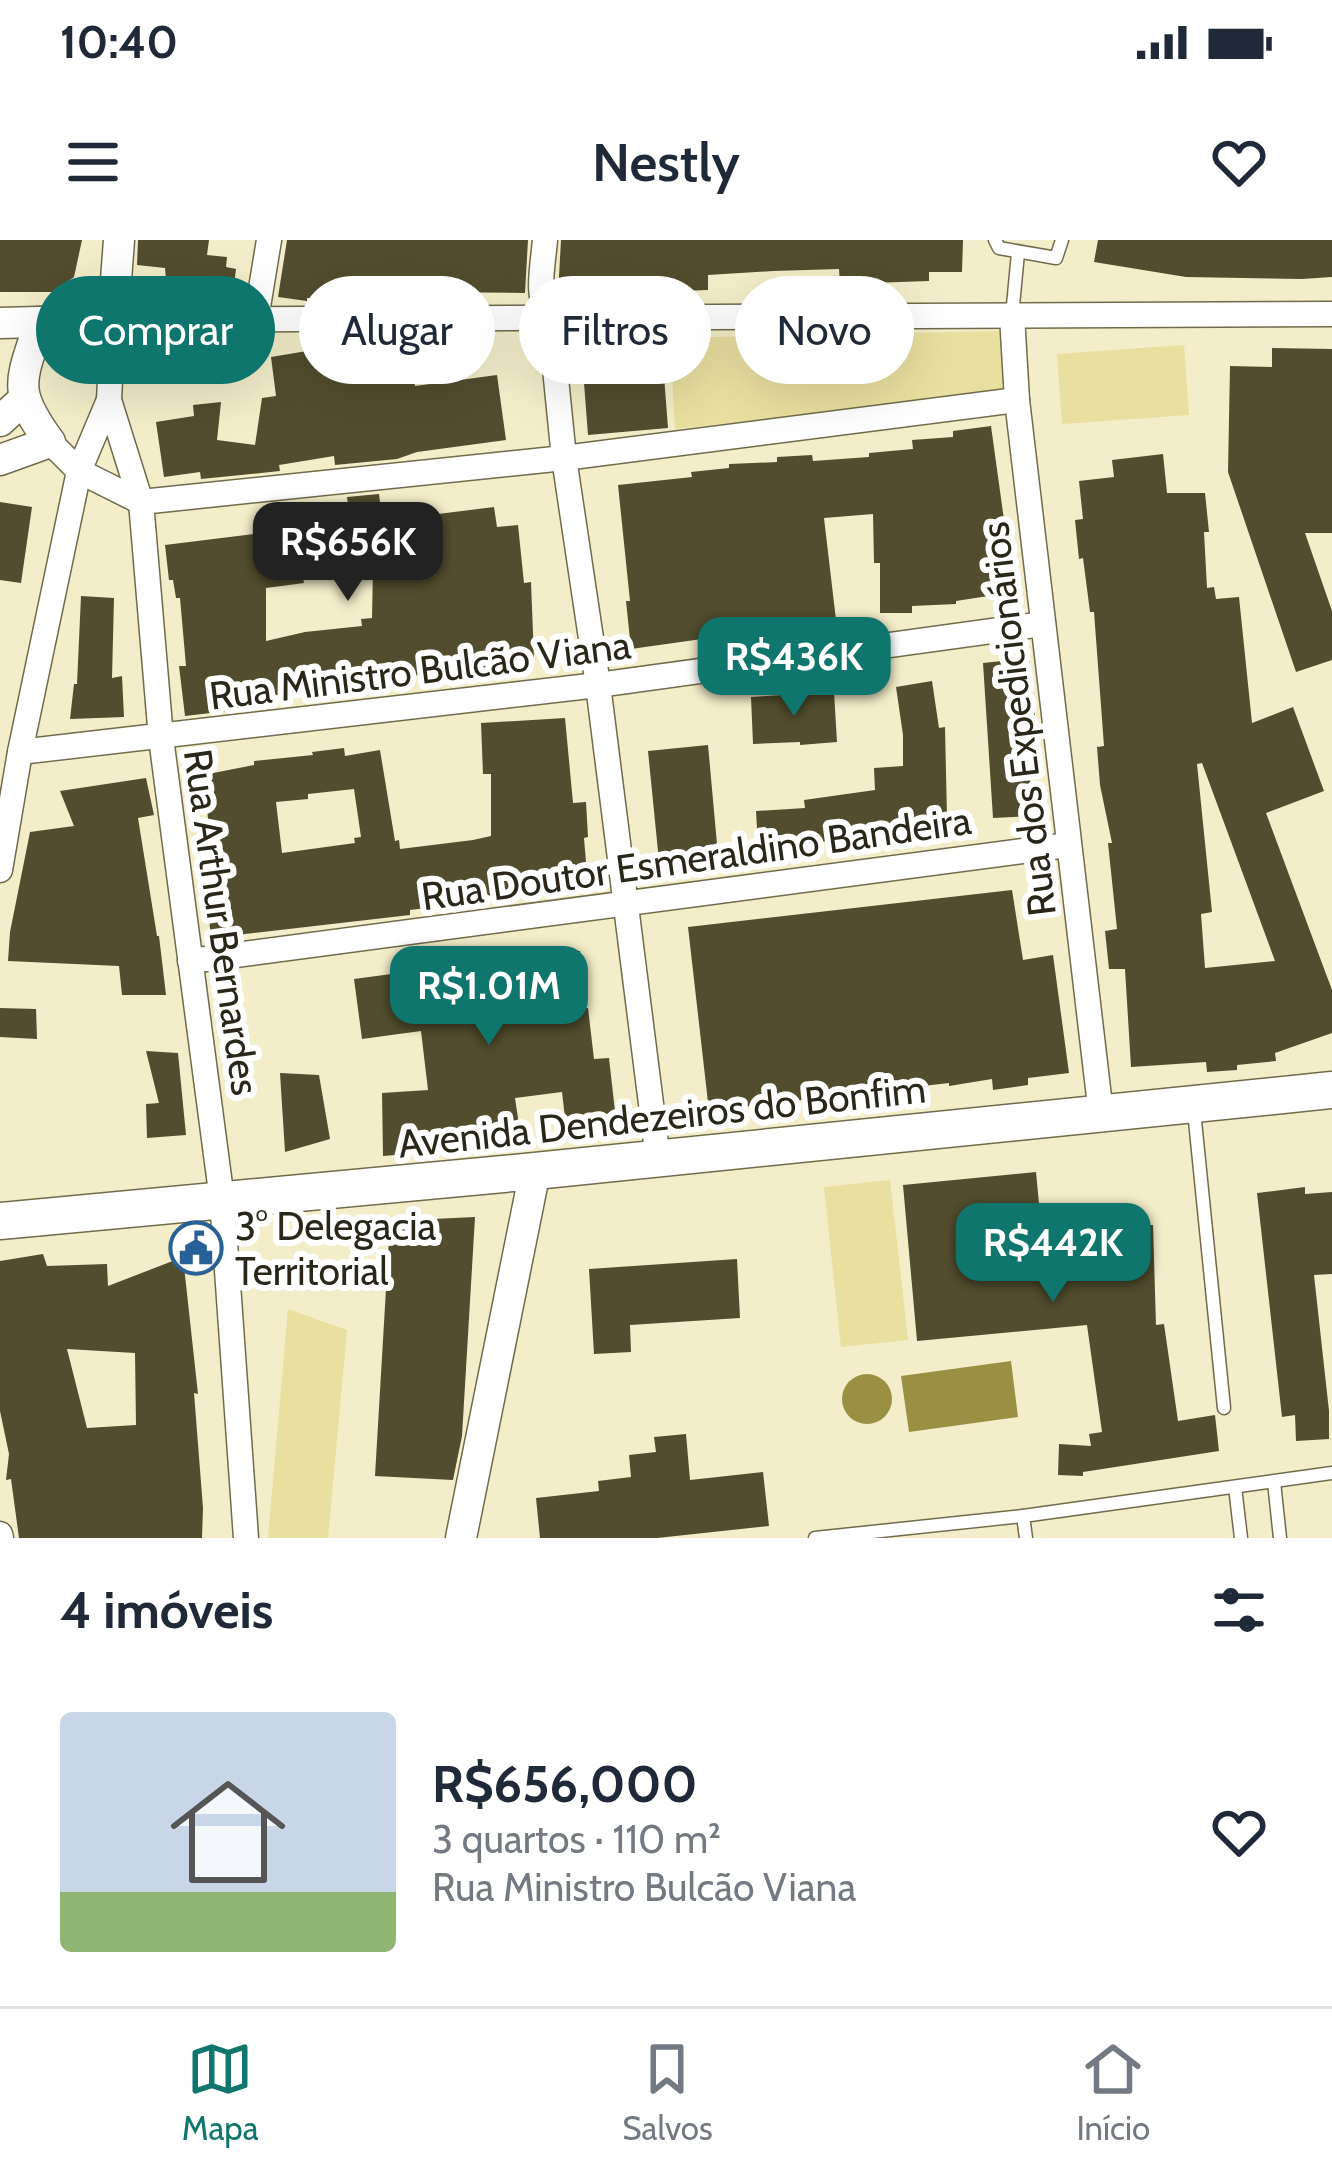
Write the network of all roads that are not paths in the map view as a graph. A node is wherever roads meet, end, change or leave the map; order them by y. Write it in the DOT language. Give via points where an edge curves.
graph roads {
  1 [pos="119,240"];
  2 [pos="269,240"];
  3 [pos="545,240"];
  4 [pos="995,240"];
  5 [pos="1062,240"];
  6 [pos="1018,253"];
  7 [pos="116,276"];
  8 [pos="263,276"];
  9 [pos="542,276"];
  10 [pos="1332,314"];
  11 [pos="1012,316"];
  12 [pos="275,319"];
  13 [pos="711,319"];
  14 [pos="519,320"];
  15 [pos="0,322"];
  16 [pos="36,322"];
  17 [pos="36,334"];
  18 [pos="110,384"];
  19 [pos="556,384"];
  20 [pos="24,399"];
  21 [pos="109,400"];
  22 [pos="1017,400"];
  23 [pos="0,421"];
  24 [pos="50,442"];
  25 [pos="564,458"];
  26 [pos="0,460"];
  27 [pos="79,471"];
  28 [pos="141,502"];
  29 [pos="1043,624"];
  30 [pos="598,685"];
  31 [pos="160,738"];
  32 [pos="20,752"];
  33 [pos="1068,844"];
  34 [pos="0,870"];
  35 [pos="627,904"];
  36 [pos="190,962"];
  37 [pos="1332,1090"];
  38 [pos="1193,1105"];
  39 [pos="1101,1114"];
  40 [pos="658,1159"];
  41 [pos="536,1172"];
  42 [pos="222,1200"];
  43 [pos="0,1221"];
  44 [pos="1224,1408"];
  45 [pos="1332,1473"];
  46 [pos="1274,1482"];
  47 [pos="1235,1487"];
  48 [pos="1023,1516"];
  49 [pos="246,1538"];
  50 [pos="460,1538"];
  51 [pos="815,1538"];
  52 [pos="1026,1538"];
  53 [pos="1241,1538"];
  54 [pos="1280,1538"];
  1 -- 7 [label="street"];
  2 -- 8 [label="street"];
  3 -- 9 [label="street"];
  4 -- 6 [label="lane"];
  5 -- 6 [label="lane" via="1056,258"];
  6 -- 11 [label="lane"];
  10 -- 11 [label="street"];
  11 -- 13 [label="street"];
  11 -- 22 [label="street, Rua dos Expedicionários"];
  12 -- 14 [label="street"];
  15 -- 16 [label="street"];
  17 -- 20 [label="street"];
  18 -- 21 [label="street, Rua Arthur Bernardes"];
  19 -- 25 [label="street"];
  20 -- 23 [label="street"];
  20 -- 24 [label="street"];
  21 -- 27 [label="street"];
  21 -- 28 [label="street, Rua Arthur Bernardes"];
  22 -- 25 [label="street"];
  22 -- 29 [label="street, Rua dos Expedicionários"];
  24 -- 26 [label="street"];
  24 -- 27 [label="street"];
  25 -- 28 [label="street"];
  25 -- 30 [label="street"];
  27 -- 28 [label="street"];
  27 -- 32 [label="street"];
  28 -- 31 [label="street, Rua Arthur Bernardes"];
  29 -- 30 [label="street, Rua Ministro Bulcão Viana"];
  29 -- 33 [label="street, Rua dos Expedicionários"];
  30 -- 31 [label="street, Rua Ministro Bulcão Viana"];
  30 -- 35 [label="street"];
  31 -- 32 [label="street, Rua Ministro Bulcão Viana"];
  31 -- 36 [label="street, Rua Arthur Bernardes"];
  32 -- 34 [label="street"];
  33 -- 35 [label="street, Rua Doutor Esmeraldino Bandeira"];
  33 -- 39 [label="street, Rua dos Expedicionários"];
  35 -- 36 [label="street, Rua Doutor Esmeraldino Bandeira"];
  35 -- 40 [label="street"];
  36 -- 42 [label="street, Rua Arthur Bernardes"];
  37 -- 38 [label="main road, Avenida Dendezeiros do Bonfim"];
  38 -- 39 [label="main road, Avenida Dendezeiros do Bonfim"];
  38 -- 44 [label="lane"];
  39 -- 40 [label="main road, Avenida Dendezeiros do Bonfim"];
  40 -- 41 [label="main road, Avenida Dendezeiros do Bonfim"];
  41 -- 42 [label="main road, Avenida Dendezeiros do Bonfim"];
  41 -- 50 [label="street"];
  42 -- 43 [label="main road, Avenida Dendezeiros do Bonfim"];
  42 -- 49 [label="street, Rua Arthur Bernardes"];
  45 -- 46 [label="lane"];
  46 -- 47 [label="lane"];
  46 -- 54 [label="lane"];
  47 -- 48 [label="lane"];
  47 -- 53 [label="lane"];
  48 -- 51 [label="lane"];
  48 -- 52 [label="lane"];
}
